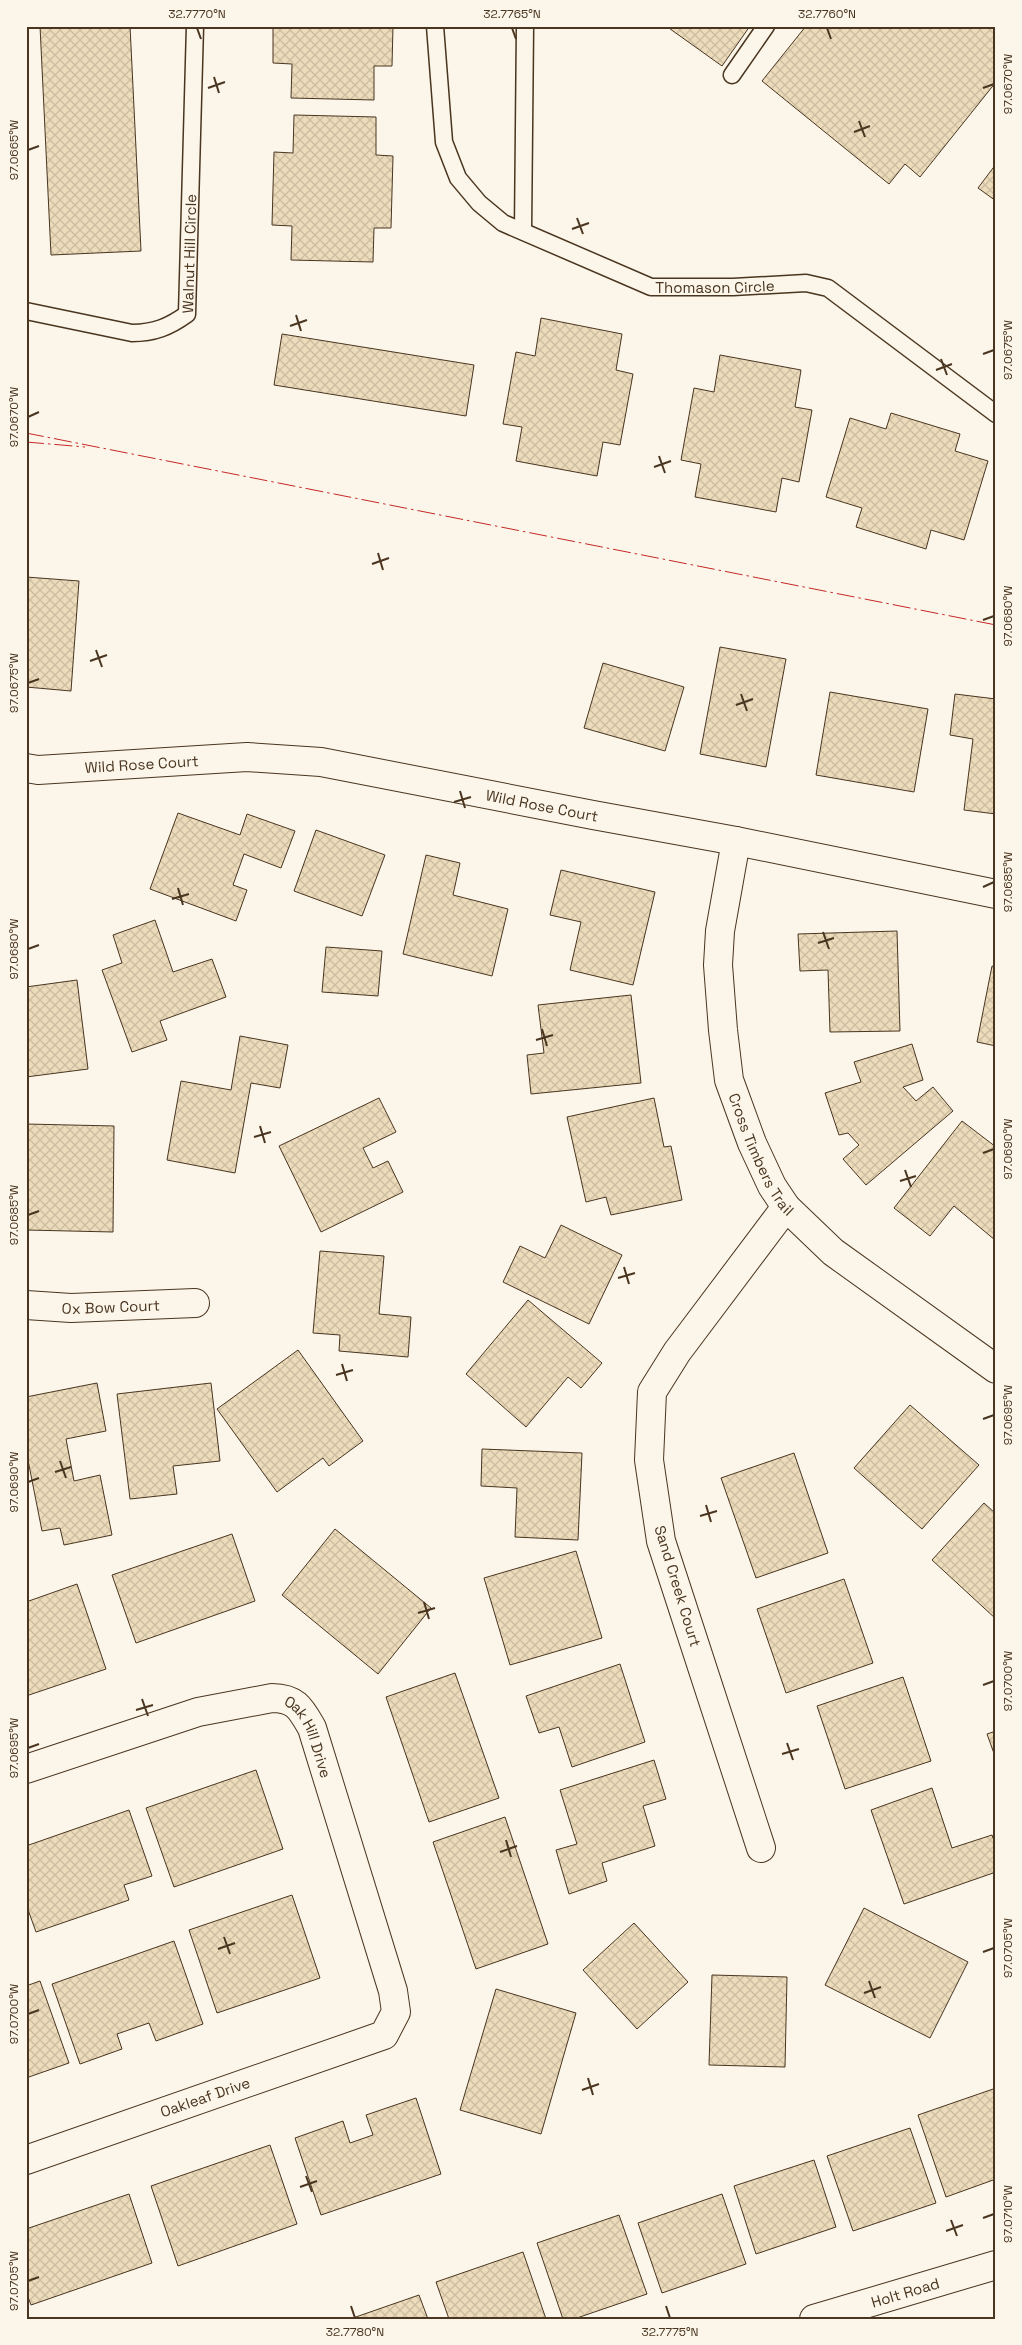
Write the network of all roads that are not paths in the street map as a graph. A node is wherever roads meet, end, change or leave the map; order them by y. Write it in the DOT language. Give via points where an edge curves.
graph roads {
  1 [pos="195,26"];
  2 [pos="435,26"];
  3 [pos="524,26"];
  4 [pos="766,26"];
  5 [pos="732,75"];
  6 [pos="523,231"];
  7 [pos="26,311"];
  8 [pos="996,414"];
  9 [pos="26,768"];
  10 [pos="736,840"];
  11 [pos="996,894"];
  12 [pos="786,1207"];
  13 [pos="195,1303"];
  14 [pos="26,1305"];
  15 [pos="996,1369"];
  16 [pos="26,1769"];
  17 [pos="761,1848"];
  18 [pos="384,2035"];
  19 [pos="26,2160"];
  20 [pos="996,2265"];
  21 [pos="814,2319"];
  1 -- 7 [label="lane, Walnut Hill Circle" via="187,314 164,328 149,333 132,333"];
  2 -- 6 [label="lane, Thomason Circle" via="444,142 458,178 479,204 504,223"];
  3 -- 6 [label="lane"];
  4 -- 5 [label="lane"];
  6 -- 8 [label="lane, Thomason Circle" via="651,286 733,287 806,283 828,288"];
  9 -- 10 [label="street, Wild Rose Court" via="38,770 248,757 322,762"];
  10 -- 11 [label="street, Wild Rose Court"];
  10 -- 12 [label="street, Cross Timbers Trail" via="720,931 718,965 729,1080 752,1143 772,1186"];
  12 -- 15 [label="street, Cross Timbers Trail" via="833,1252"];
  12 -- 17 [label="street, Sand Creek Court" via="677,1352 652,1392 649,1460 661,1540"];
  13 -- 14 [label="street, Ox Bow Court" via="71,1308"];
  16 -- 18 [label="street, Oak Hill Drive" via="198,1712 272,1698 283,1698 300,1706 312,1728 393,1991 396,2012"];
  18 -- 19 [label="street, Oakleaf Drive"];
  20 -- 21 [label="street, Holt Road"];
}
